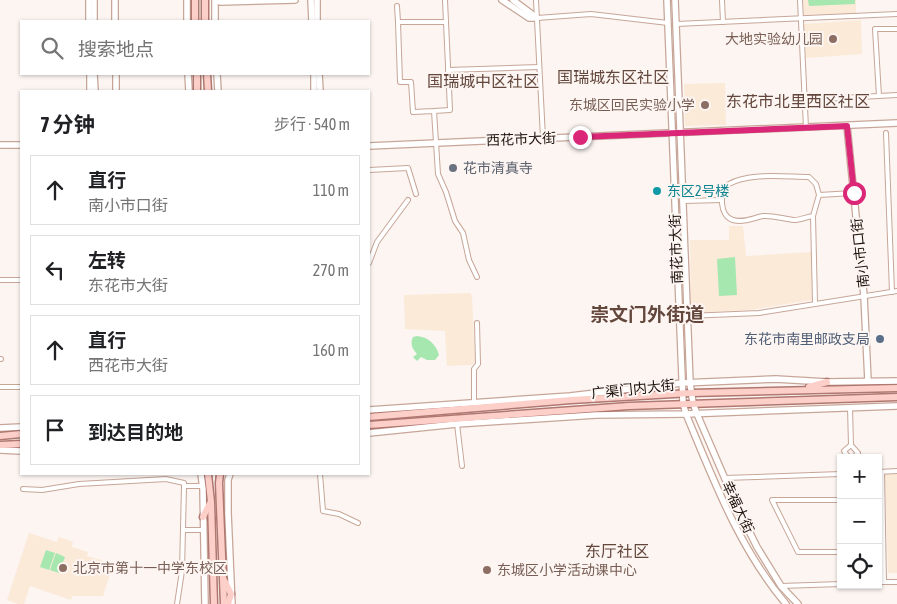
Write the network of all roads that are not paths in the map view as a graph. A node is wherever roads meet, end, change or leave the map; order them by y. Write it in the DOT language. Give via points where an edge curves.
graph roads {
  1 [pos="89,0"];
  2 [pos="94,0"];
  3 [pos="115,0"];
  4 [pos="187,0"];
  5 [pos="195,0"];
  6 [pos="204,0"];
  7 [pos="216,0"];
  8 [pos="295,0"];
  9 [pos="311,0"];
  10 [pos="317,0"];
  11 [pos="445,0"];
  12 [pos="502,0"];
  13 [pos="513,0"];
  14 [pos="536,0"];
  15 [pos="667,0"];
  16 [pos="675,0"];
  17 [pos="722,0"];
  18 [pos="800,0"];
  19 [pos="397,6"];
  20 [pos="897,14"];
  21 [pos="537,18"];
  22 [pos="801,19"];
  23 [pos="89,20"];
  24 [pos="94,20"];
  25 [pos="115,20"];
  26 [pos="187,20"];
  27 [pos="195,20"];
  28 [pos="205,20"];
  29 [pos="215,20"];
  30 [pos="312,20"];
  31 [pos="317,20"];
  32 [pos="398,22"];
  33 [pos="446,22"];
  34 [pos="723,22"];
  35 [pos="668,23"];
  36 [pos="676,24"];
  37 [pos="897,29"];
  38 [pos="539,67"];
  39 [pos="448,70"];
  40 [pos="90,75"];
  41 [pos="94,75"];
  42 [pos="116,75"];
  43 [pos="188,75"];
  44 [pos="197,75"];
  45 [pos="207,75"];
  46 [pos="217,75"];
  47 [pos="314,75"];
  48 [pos="319,75"];
  49 [pos="90,90"];
  50 [pos="94,90"];
  51 [pos="116,90"];
  52 [pos="189,90"];
  53 [pos="198,90"];
  54 [pos="208,90"];
  55 [pos="218,90"];
  56 [pos="314,90"];
  57 [pos="320,90"];
  58 [pos="897,95"];
  59 [pos="879,96"];
  60 [pos="804,100"];
  61 [pos="434,111"];
  62 [pos="897,123"];
  63 [pos="847,126"];
  64 [pos="806,128"];
  65 [pos="680,133"];
  66 [pos="886,133"];
  67 [pos="672,134"];
  68 [pos="543,138"];
  69 [pos="435,142"];
  70 [pos="20,144"];
  71 [pos="0,145"];
  72 [pos="370,146"];
  73 [pos="370,170"];
  74 [pos="854,193"];
  75 [pos="416,194"];
  76 [pos="819,195"];
  77 [pos="408,200"];
  78 [pos="722,200"];
  79 [pos="684,201"];
  80 [pos="812,216"];
  81 [pos="370,260"];
  82 [pos="477,277"];
  83 [pos="0,280"];
  84 [pos="20,280"];
  85 [pos="895,291"];
  86 [pos="864,296"];
  87 [pos="815,303"];
  88 [pos="688,316"];
  89 [pos="477,323"];
  90 [pos="867,381"];
  91 [pos="897,381"];
  92 [pos="827,382"];
  93 [pos="682,383"];
  94 [pos="690,383"];
  95 [pos="20,387"];
  96 [pos="0,388"];
  97 [pos="897,388"];
  98 [pos="800,390"];
  99 [pos="692,393"];
  100 [pos="682,394"];
  101 [pos="897,397"];
  102 [pos="474,403"];
  103 [pos="683,403"];
  104 [pos="693,403"];
  105 [pos="897,406"];
  106 [pos="850,408"];
  107 [pos="370,410"];
  108 [pos="686,414"];
  109 [pos="697,414"];
  110 [pos="370,416"];
  111 [pos="457,424"];
  112 [pos="370,425"];
  113 [pos="20,427"];
  114 [pos="0,428"];
  115 [pos="370,432"];
  116 [pos="20,434"];
  117 [pos="0,436"];
  118 [pos="0,444"];
  119 [pos="20,444"];
  120 [pos="851,445"];
  121 [pos="0,450"];
  122 [pos="20,451"];
  123 [pos="846,454"];
  124 [pos="857,454"];
  125 [pos="462,466"];
  126 [pos="897,471"];
  127 [pos="882,472"];
  128 [pos="837,474"];
  129 [pos="206,475"];
  130 [pos="220,475"];
  131 [pos="230,475"];
  132 [pos="320,475"];
  133 [pos="724,478"];
  134 [pos="184,486"];
  135 [pos="203,486"];
  136 [pos="23,489"];
  137 [pos="881,499"];
  138 [pos="837,500"];
  139 [pos="210,502"];
  140 [pos="203,517"];
  141 [pos="358,523"];
  142 [pos="183,530"];
  143 [pos="203,530"];
  144 [pos="837,552"];
  145 [pos="223,576"];
  146 [pos="884,582"];
  147 [pos="897,582"];
  148 [pos="837,584"];
  149 [pos="781,586"];
  150 [pos="231,594"];
  151 [pos="798,603"];
  152 [pos="177,604"];
  153 [pos="205,604"];
  154 [pos="214,604"];
  155 [pos="224,604"];
  156 [pos="230,604"];
  157 [pos="786,604"];
  1 -- 23 [label="street"];
  2 -- 24 [label="street"];
  3 -- 25 [label="street"];
  4 -- 26 [label="street"];
  5 -- 27 [label="main road"];
  6 -- 28 [label="main road"];
  7 -- 8 [label="street"];
  7 -- 29 [label="street"];
  9 -- 30 [label="street"];
  10 -- 31 [label="street"];
  11 -- 33 [label="street"];
  12 -- 21 [label="street" via="529,18"];
  13 -- 21 [label="street"];
  14 -- 21 [label="street"];
  15 -- 35 [label="street, 南花市大街"];
  16 -- 36 [label="street, 南花市大街"];
  17 -- 34 [label="street"];
  18 -- 22 [label="street"];
  19 -- 32 [label="street"];
  20 -- 22 [label="street"];
  21 -- 35 [label="street" via="591,14"];
  21 -- 38 [label="street"];
  22 -- 34 [label="street"];
  22 -- 60 [label="street"];
  32 -- 33 [label="street"];
  32 -- 61 [label="street" via="400,82 411,82 413,112"];
  33 -- 39 [label="street"];
  34 -- 36 [label="street"];
  35 -- 67 [label="street, 南花市大街"];
  36 -- 65 [label="street, 南花市大街"];
  37 -- 59 [label="street" via="875,29"];
  38 -- 39 [label="street"];
  38 -- 68 [label="street"];
  39 -- 61 [label="street" via="450,110"];
  40 -- 49 [label="street"];
  41 -- 50 [label="street"];
  42 -- 51 [label="street"];
  43 -- 52 [label="street"];
  44 -- 53 [label="main road"];
  45 -- 54 [label="main road"];
  46 -- 55 [label="street"];
  47 -- 56 [label="street"];
  48 -- 57 [label="street"];
  58 -- 59 [label="street"];
  59 -- 60 [label="street"];
  60 -- 64 [label="street"];
  61 -- 69 [label="street"];
  62 -- 63 [label="street, 西花市大街"];
  63 -- 64 [label="street, 西花市大街"];
  63 -- 74 [label="street, 南小市口街"];
  64 -- 65 [label="street, 西花市大街"];
  65 -- 67 [label="street, 西花市大街"];
  65 -- 79 [label="street, 南花市大街"];
  66 -- 85 [label="street"];
  67 -- 68 [label="street, 西花市大街"];
  67 -- 93 [label="street, 南花市大街"];
  68 -- 69 [label="street, 西花市大街"];
  69 -- 72 [label="street, 西花市大街"];
  69 -- 82 [label="street" via="438,174"];
  70 -- 71 [label="street"];
  73 -- 75 [label="street" via="408,168"];
  74 -- 76 [label="street"];
  74 -- 86 [label="street, 南小市口街"];
  76 -- 78 [label="street" via="810,177 750,177 729,184 723,191"];
  76 -- 80 [label="street"];
  77 -- 81 [label="street" via="377,242"];
  78 -- 79 [label="street"];
  78 -- 80 [label="street" via="728,218 733,220 764,216 796,220"];
  79 -- 88 [label="street, 南花市大街"];
  80 -- 87 [label="street"];
  83 -- 84 [label="street"];
  85 -- 86 [label="street"];
  86 -- 87 [label="street"];
  86 -- 90 [label="street, 南小市口街"];
  87 -- 88 [label="street" via="759,313"];
  88 -- 94 [label="street, 南花市大街"];
  89 -- 102 [label="street" via="478,364 474,370"];
  90 -- 91 [label="street, 广渠门内大街"];
  90 -- 92 [label="street, 广渠门内大街"];
  92 -- 94 [label="street, 广渠门内大街" via="776,379"];
  92 -- 98 [label="main road"];
  93 -- 94 [label="street, 广渠门内大街"];
  93 -- 100 [label="street, 南花市大街"];
  93 -- 102 [label="street, 广渠门内大街"];
  94 -- 99 [label="street, 南花市大街"];
  95 -- 96 [label="street"];
  97 -- 98 [label="main road, 广渠门内大街"];
  98 -- 99 [label="main road, 广渠门内大街"];
  99 -- 100 [label="main road, 广渠门内大街"];
  99 -- 104 [label="street, 南花市大街"];
  100 -- 103 [label="street, 南花市大街"];
  100 -- 110 [label="main road, 广渠门内大街"];
  101 -- 104 [label="main road, 广渠门内大街"];
  102 -- 107 [label="street, 广渠门内大街"];
  103 -- 104 [label="main road, 广渠门内大街"];
  103 -- 108 [label="street, 幸福大街"];
  103 -- 112 [label="main road, 广渠门内大街"];
  104 -- 109 [label="street, 幸福大街"];
  105 -- 106 [label="street, 广渠门内大街"];
  106 -- 109 [label="street, 广渠门内大街"];
  106 -- 120 [label="street"];
  108 -- 109 [label="street, 广渠门内大街"];
  108 -- 111 [label="street, 广渠门内大街" via="596,415"];
  108 -- 157 [label="street, 幸福大街" via="723,502 749,553"];
  109 -- 133 [label="street, 幸福大街"];
  111 -- 115 [label="street, 广渠门内大街"];
  111 -- 125 [label="street"];
  113 -- 114 [label="street"];
  116 -- 117 [label="main road"];
  118 -- 119 [label="main road"];
  120 -- 123 [label="street" via="844,452"];
  120 -- 124 [label="street"];
  121 -- 122 [label="street"];
  126 -- 127 [label="street"];
  128 -- 133 [label="street"];
  129 -- 135 [label="street"];
  129 -- 139 [label="main road"];
  130 -- 145 [label="main road"];
  131 -- 150 [label="street"];
  132 -- 141 [label="street" via="323,510"];
  133 -- 149 [label="street, 幸福大街" via="757,547"];
  134 -- 135 [label="street"];
  134 -- 136 [label="street" via="184,482 166,479"];
  134 -- 142 [label="street"];
  135 -- 140 [label="street"];
  137 -- 146 [label="street"];
  138 -- 144 [label="street" via="772,500 798,552"];
  139 -- 140 [label="main road"];
  139 -- 154 [label="main road"];
  140 -- 143 [label="street"];
  142 -- 143 [label="street"];
  142 -- 152 [label="street"];
  143 -- 153 [label="street"];
  145 -- 150 [label="main road"];
  145 -- 155 [label="main road"];
  146 -- 147 [label="street"];
  148 -- 149 [label="street"];
  149 -- 151 [label="street, 幸福大街"];
  150 -- 156 [label="main road"];
}
